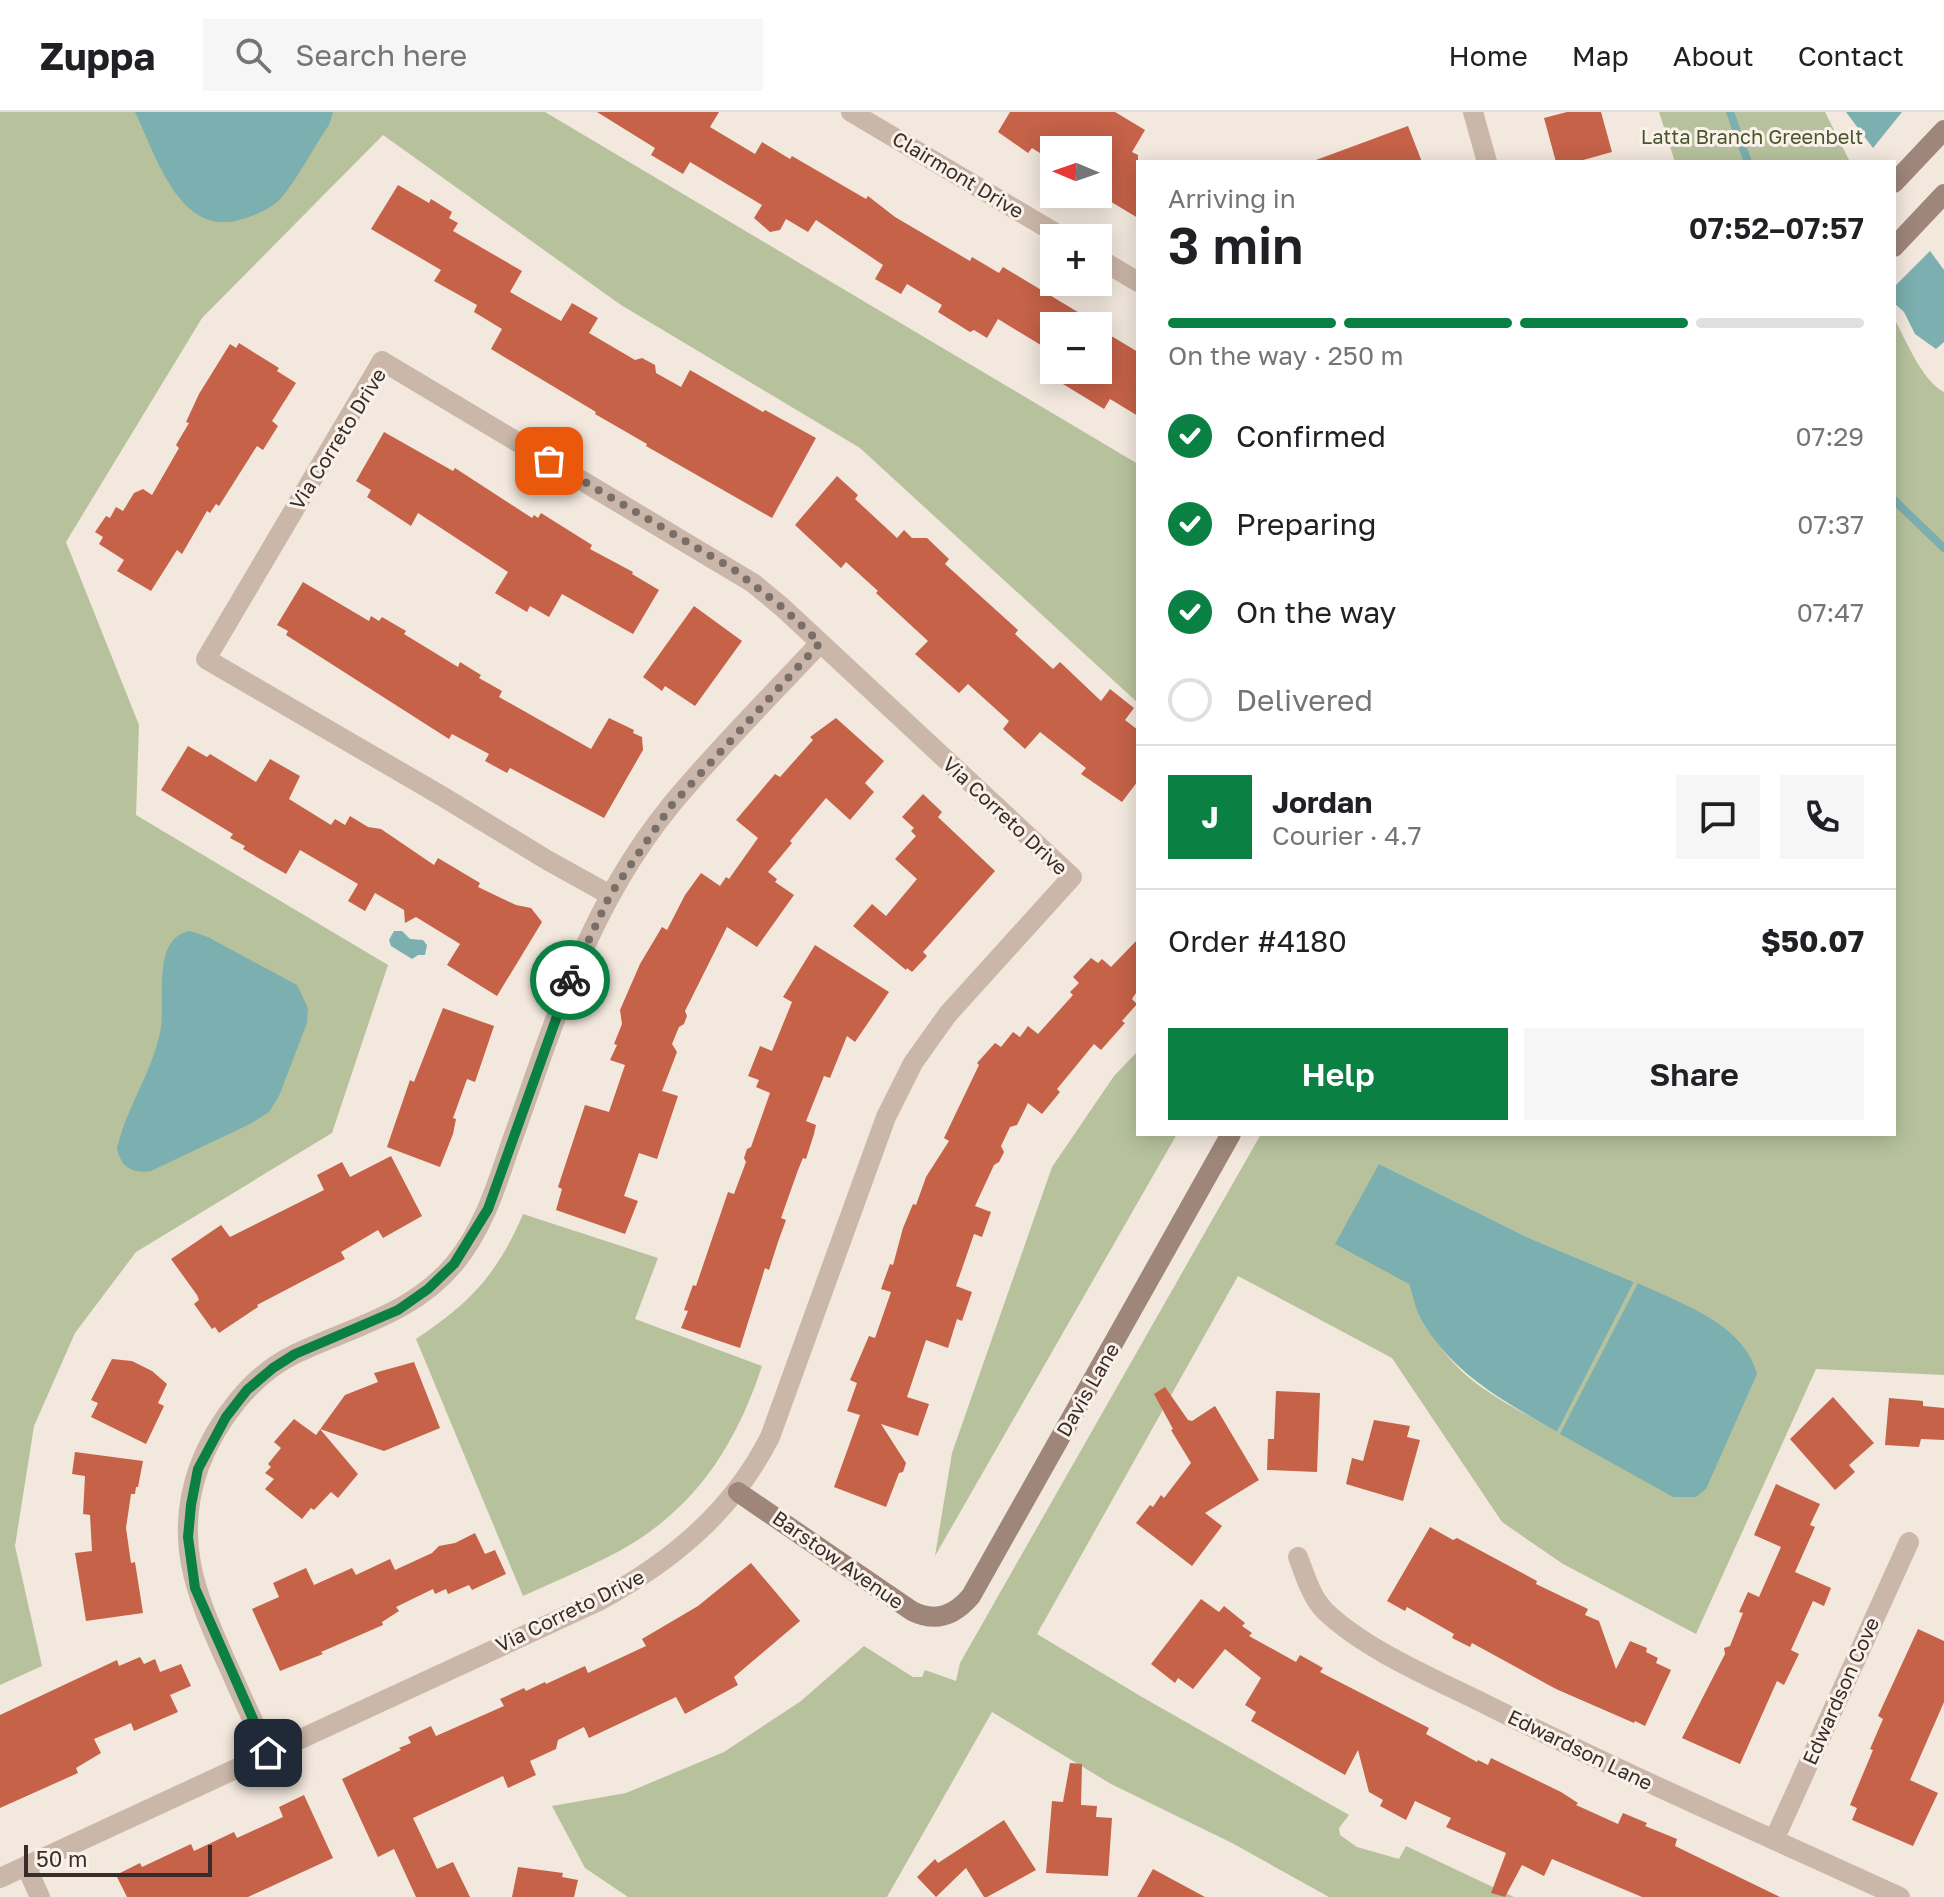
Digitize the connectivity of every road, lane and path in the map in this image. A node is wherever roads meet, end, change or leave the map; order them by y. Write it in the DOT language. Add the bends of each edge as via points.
graph roads {
  1 [pos="851,112"];
  2 [pos="1473,112"];
  3 [pos="1944,130"];
  4 [pos="1486,160"];
  5 [pos="1896,181"];
  6 [pos="1944,194"];
  7 [pos="1040,224"];
  8 [pos="1896,245"];
  9 [pos="1112,266"];
  10 [pos="1136,281"];
  11 [pos="820,643"];
  12 [pos="610,895"];
  13 [pos="1227,1143"];
  14 [pos="738,1492"];
  15 [pos="1909,1542"];
  16 [pos="1298,1557"];
  17 [pos="942,1617"];
  18 [pos="268,1753"];
  19 [pos="1774,1840"];
  20 [pos="26,1866"];
  21 [pos="0,1878"];
  22 [pos="40,1897"];
  23 [pos="1900,1897"];
  1 -- 7 [label="street, Clairmont Drive"];
  2 -- 4 [label="street"];
  3 -- 5 [label="street"];
  6 -- 8 [label="street"];
  9 -- 10 [label="street"];
  11 -- 12 [label="street" via="671,806"];
  11 -- 12 [label="street, Via Correto Drive" via="733,569 382,361 206,659"];
  11 -- 14 [label="street, Via Correto Drive" via="1072,877 948,1014 913,1063 886,1117 781,1411"];
  12 -- 18 [label="street" via="564,996 488,1209 464,1251 441,1279 409,1304 273,1368 226,1417 198,1469 188,1537 195,1588"];
  13 -- 17 [label="street, Davis Lane" via="971,1596 959,1610"];
  14 -- 17 [label="street, Barstow Avenue" via="912,1611"];
  14 -- 18 [label="street, Via Correto Drive" via="680,1549 639,1580"];
  15 -- 19 [label="street, Edwardson Cove"];
  16 -- 19 [label="street, Edwardson Lane" via="1322,1608 1352,1633 1605,1764"];
  18 -- 20 [label="street, Via Correto Drive"];
  19 -- 23 [label="street, Edwardson Lane"];
  20 -- 21 [label="street, Via Correto Drive"];
  20 -- 22 [label="street"];
}
